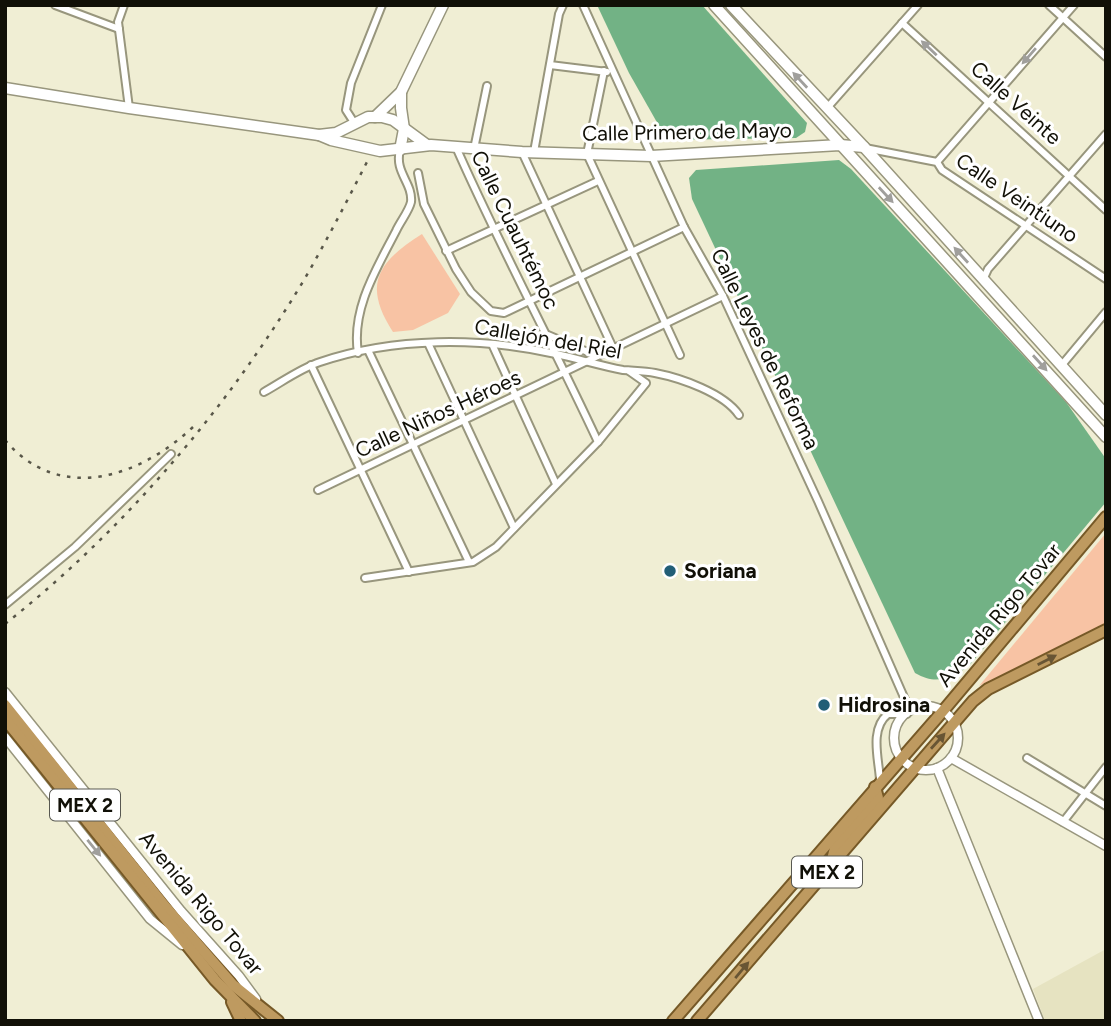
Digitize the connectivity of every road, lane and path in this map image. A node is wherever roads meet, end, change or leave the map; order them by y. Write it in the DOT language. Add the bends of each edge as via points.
graph roads {
  1 [pos="55,5"];
  2 [pos="124,5"];
  3 [pos="383,5"];
  4 [pos="443,5"];
  5 [pos="563,5"];
  6 [pos="583,5"];
  7 [pos="714,5"];
  8 [pos="731,5"];
  9 [pos="918,5"];
  10 [pos="1049,5"];
  11 [pos="1074,5"];
  12 [pos="723,15"];
  13 [pos="1063,18"];
  14 [pos="902,23"];
  15 [pos="119,29"];
  16 [pos="1106,57"];
  17 [pos="550,65"];
  18 [pos="604,71"];
  19 [pos="614,73"];
  20 [pos="487,86"];
  21 [pos="5,88"];
  22 [pos="401,92"];
  23 [pos="988,103"];
  24 [pos="130,108"];
  25 [pos="827,108"];
  26 [pos="374,117"];
  27 [pos="355,124"];
  28 [pos="824,128"];
  29 [pos="404,129"];
  30 [pos="1106,134"];
  31 [pos="319,135"];
  32 [pos="427,145"];
  33 [pos="840,145"];
  34 [pos="360,146"];
  35 [pos="456,147"];
  36 [pos="819,147"];
  37 [pos="863,147"];
  38 [pos="474,149"];
  39 [pos="400,150"];
  40 [pos="522,152"];
  41 [pos="534,152"];
  42 [pos="587,155"];
  43 [pos="651,156"];
  44 [pos="937,162"];
  45 [pos="418,173"];
  46 [pos="1070,175"];
  47 [pos="598,181"];
  48 [pos="411,201"];
  49 [pos="424,204"];
  50 [pos="546,204"];
  51 [pos="1106,210"];
  52 [pos="1026,225"];
  53 [pos="684,227"];
  54 [pos="492,229"];
  55 [pos="449,249"];
  56 [pos="632,252"];
  57 [pos="581,276"];
  58 [pos="1106,279"];
  59 [pos="983,280"];
  60 [pos="723,296"];
  61 [pos="528,301"];
  62 [pos="1106,312"];
  63 [pos="665,323"];
  64 [pos="548,335"];
  65 [pos="428,343"];
  66 [pos="492,344"];
  67 [pos="613,348"];
  68 [pos="368,350"];
  69 [pos="358,353"];
  70 [pos="556,354"];
  71 [pos="597,355"];
  72 [pos="680,355"];
  73 [pos="585,362"];
  74 [pos="311,365"];
  75 [pos="1061,366"];
  76 [pos="628,370"];
  77 [pos="566,373"];
  78 [pos="264,392"];
  79 [pos="516,396"];
  80 [pos="739,415"];
  81 [pos="1106,415"];
  82 [pos="464,421"];
  83 [pos="1106,437"];
  84 [pos="598,442"];
  85 [pos="413,446"];
  86 [pos="172,454"];
  87 [pos="360,471"];
  88 [pos="556,484"];
  89 [pos="318,490"];
  90 [pos="1106,517"];
  91 [pos="514,528"];
  92 [pos="469,562"];
  93 [pos="409,572"];
  94 [pos="365,578"];
  95 [pos="5,606"];
  96 [pos="1106,630"];
  97 [pos="6,696"];
  98 [pos="943,711"];
  99 [pos="908,712"];
  100 [pos="5,719"];
  101 [pos="954,722"];
  102 [pos="5,737"];
  103 [pos="901,757"];
  104 [pos="951,758"];
  105 [pos="1027,758"];
  106 [pos="1106,767"];
  107 [pos="914,768"];
  108 [pos="937,768"];
  109 [pos="878,783"];
  110 [pos="1083,794"];
  111 [pos="1106,806"];
  112 [pos="1063,822"];
  113 [pos="1106,846"];
  114 [pos="829,869"];
  115 [pos="768,912"];
  116 [pos="781,924"];
  117 [pos="195,955"];
  118 [pos="227,993"];
  119 [pos="262,1007"];
  120 [pos="241,1021"];
  121 [pos="255,1021"];
  122 [pos="278,1021"];
  123 [pos="673,1021"];
  124 [pos="697,1021"];
  125 [pos="1039,1021"];
  1 -- 15 [label="street"];
  2 -- 15 [label="street"];
  3 -- 27 [label="street" via="351,83 346,110"];
  4 -- 22 [label="main road"];
  5 -- 17 [label="street"];
  6 -- 19 [label="street, Calle Leyes de Reforma"];
  7 -- 12 [label="main road"];
  8 -- 12 [label="street"];
  25 -- 8 [label="main road, one-way"];
  9 -- 14 [label="street"];
  10 -- 13 [label="street"];
  11 -- 13 [label="street"];
  12 -- 28 [label="main road"];
  13 -- 16 [label="street"];
  13 -- 23 [label="street, one-way"];
  23 -- 14 [label="street, Calle Veinte, one-way"];
  14 -- 25 [label="street"];
  15 -- 24 [label="street"];
  17 -- 18 [label="street"];
  17 -- 41 [label="street"];
  18 -- 19 [label="street"];
  18 -- 42 [label="street"];
  19 -- 43 [label="street, Calle Leyes de Reforma"];
  20 -- 38 [label="street"];
  21 -- 24 [label="main road, Calle Primero de Mayo"];
  22 -- 26 [label="main road"];
  22 -- 29 [label="main road"];
  23 -- 44 [label="street"];
  23 -- 46 [label="street, Calle Veinte"];
  24 -- 31 [label="main road, Calle Primero de Mayo"];
  25 -- 37 [label="main road"];
  26 -- 27 [label="main road, Calle Primero de Mayo"];
  26 -- 29 [label="main road" via="393,120"];
  27 -- 31 [label="main road, Calle Primero de Mayo"];
  27 -- 34 [label="main road"];
  28 -- 33 [label="main road"];
  28 -- 36 [label="main road"];
  29 -- 32 [label="main road"];
  29 -- 39 [label="main road"];
  30 -- 46 [label="street"];
  31 -- 34 [label="main road, Calle Primero de Mayo"];
  32 -- 35 [label="main road, Calle Primero de Mayo"];
  32 -- 39 [label="main road, Calle Primero de Mayo"];
  33 -- 36 [label="main road, Calle Primero de Mayo"];
  33 -- 37 [label="main road, Calle Primero de Mayo"];
  33 -- 83 [label="main road, one-way"];
  34 -- 39 [label="main road, Calle Primero de Mayo"];
  35 -- 38 [label="main road, Calle Primero de Mayo"];
  35 -- 54 [label="street, Calle Cuauhtémoc"];
  36 -- 43 [label="main road, Calle Primero de Mayo"];
  37 -- 44 [label="street, Calle Veintiuno"];
  59 -- 37 [label="main road, one-way"];
  38 -- 40 [label="main road, Calle Primero de Mayo"];
  39 -- 48 [label="street" via="398,164"];
  40 -- 41 [label="main road, Calle Primero de Mayo"];
  40 -- 50 [label="street"];
  41 -- 42 [label="main road, Calle Primero de Mayo"];
  42 -- 43 [label="main road, Calle Primero de Mayo"];
  42 -- 47 [label="street"];
  43 -- 53 [label="street, Calle Leyes de Reforma"];
  44 -- 52 [label="street, Calle Veintiuno" via="942,170"];
  45 -- 49 [label="street"];
  46 -- 51 [label="street, Calle Veinte"];
  46 -- 52 [label="street"];
  47 -- 50 [label="street"];
  47 -- 56 [label="street"];
  48 -- 49 [label="street"];
  48 -- 69 [label="street" via="368,286 356,333"];
  49 -- 55 [label="street"];
  50 -- 54 [label="street"];
  50 -- 57 [label="street"];
  52 -- 58 [label="street, Calle Veintiuno"];
  52 -- 59 [label="street"];
  53 -- 56 [label="street"];
  53 -- 60 [label="street, Calle Leyes de Reforma"];
  54 -- 55 [label="street"];
  54 -- 61 [label="street, Calle Cuauhtémoc"];
  55 -- 61 [label="street" via="471,292 491,311 504,313"];
  56 -- 57 [label="street"];
  56 -- 63 [label="street"];
  57 -- 61 [label="street"];
  57 -- 67 [label="street"];
  59 -- 75 [label="main road"];
  60 -- 63 [label="street, Calle Niños Héroes"];
  60 -- 99 [label="street, Calle Leyes de Reforma" via="818,501"];
  61 -- 64 [label="street, Calle Cuauhtémoc"];
  62 -- 75 [label="street"];
  63 -- 67 [label="street, Calle Niños Héroes"];
  63 -- 72 [label="street"];
  64 -- 70 [label="street, Calle Cuauhtémoc"];
  64 -- 71 [label="street"];
  65 -- 66 [label="street, Callejón del Riel"];
  65 -- 68 [label="street, Callejón del Riel"];
  65 -- 82 [label="street"];
  66 -- 70 [label="street, Callejón del Riel"];
  66 -- 79 [label="street"];
  67 -- 71 [label="street, Calle Niños Héroes"];
  68 -- 69 [label="street, Callejón del Riel"];
  68 -- 85 [label="street"];
  69 -- 74 [label="street, Callejón del Riel"];
  70 -- 73 [label="street, Callejón del Riel"];
  70 -- 77 [label="street, Calle Cuauhtémoc"];
  71 -- 73 [label="street, Calle Niños Héroes"];
  73 -- 76 [label="street, Callejón del Riel"];
  73 -- 77 [label="street, Calle Niños Héroes"];
  74 -- 78 [label="street, Callejón del Riel"];
  74 -- 87 [label="street"];
  75 -- 81 [label="main road"];
  76 -- 80 [label="street, Callejón del Riel" via="696,385 733,406"];
  76 -- 84 [label="street" via="646,383"];
  77 -- 79 [label="street, Calle Niños Héroes"];
  77 -- 84 [label="street, Calle Cuauhtémoc"];
  79 -- 82 [label="street, Calle Niños Héroes"];
  79 -- 88 [label="street"];
  82 -- 85 [label="street, Calle Niños Héroes"];
  82 -- 91 [label="street"];
  84 -- 88 [label="street"];
  85 -- 87 [label="street, Calle Niños Héroes"];
  85 -- 92 [label="street"];
  86 -- 95 [label="street"];
  87 -- 89 [label="street, Calle Niños Héroes"];
  87 -- 93 [label="street"];
  88 -- 91 [label="street"];
  90 -- 98 [label="highway, Avenida Rigo Tovar / MEX 2"];
  91 -- 92 [label="street" via="496,547"];
  92 -- 93 [label="street"];
  93 -- 94 [label="street"];
  101 -- 96 [label="highway, Avenida Rigo Tovar / MEX 2, one-way" via="988,689"];
  97 -- 119 [label="street, Avenida Rigo Tovar"];
  97 -- 119 [label="highway, Avenida Rigo Tovar / MEX 2" via="164,905 233,985"];
  98 -- 99 [label="street" via="930,706"];
  98 -- 101 [label="street"];
  98 -- 103 [label="highway, Avenida Rigo Tovar / MEX 2"];
  99 -- 103 [label="street" via="895,732"];
  99 -- 109 [label="street" via="888,714 880,722"];
  100 -- 117 [label="highway, Avenida Rigo Tovar / MEX 2"];
  101 -- 104 [label="street" via="958,741"];
  107 -- 101 [label="highway, Avenida Rigo Tovar / MEX 2, one-way"];
  102 -- 117 [label="street, Avenida Rigo Tovar, one-way" via="150,919"];
  103 -- 107 [label="street"];
  103 -- 109 [label="highway, Avenida Rigo Tovar / MEX 2"];
  104 -- 108 [label="street"];
  104 -- 112 [label="street"];
  105 -- 110 [label="street"];
  106 -- 110 [label="street"];
  107 -- 108 [label="street"];
  107 -- 114 [label="highway, Avenida Rigo Tovar / MEX 2"];
  108 -- 125 [label="street"];
  109 -- 114 [label="highway" via="878,798 835,848"];
  109 -- 115 [label="highway, Avenida Rigo Tovar / MEX 2"];
  110 -- 111 [label="street"];
  110 -- 112 [label="street"];
  112 -- 113 [label="street"];
  114 -- 116 [label="highway, Avenida Rigo Tovar / MEX 2"];
  115 -- 116 [label="highway"];
  115 -- 123 [label="highway, Avenida Rigo Tovar / MEX 2"];
  124 -- 116 [label="highway, Avenida Rigo Tovar / MEX 2, one-way"];
  117 -- 118 [label="highway, Avenida Rigo Tovar / MEX 2"];
  118 -- 120 [label="highway"];
  118 -- 121 [label="highway, Avenida Rigo Tovar / MEX 2"];
  119 -- 122 [label="highway, Avenida Rigo Tovar / MEX 2"];
}
